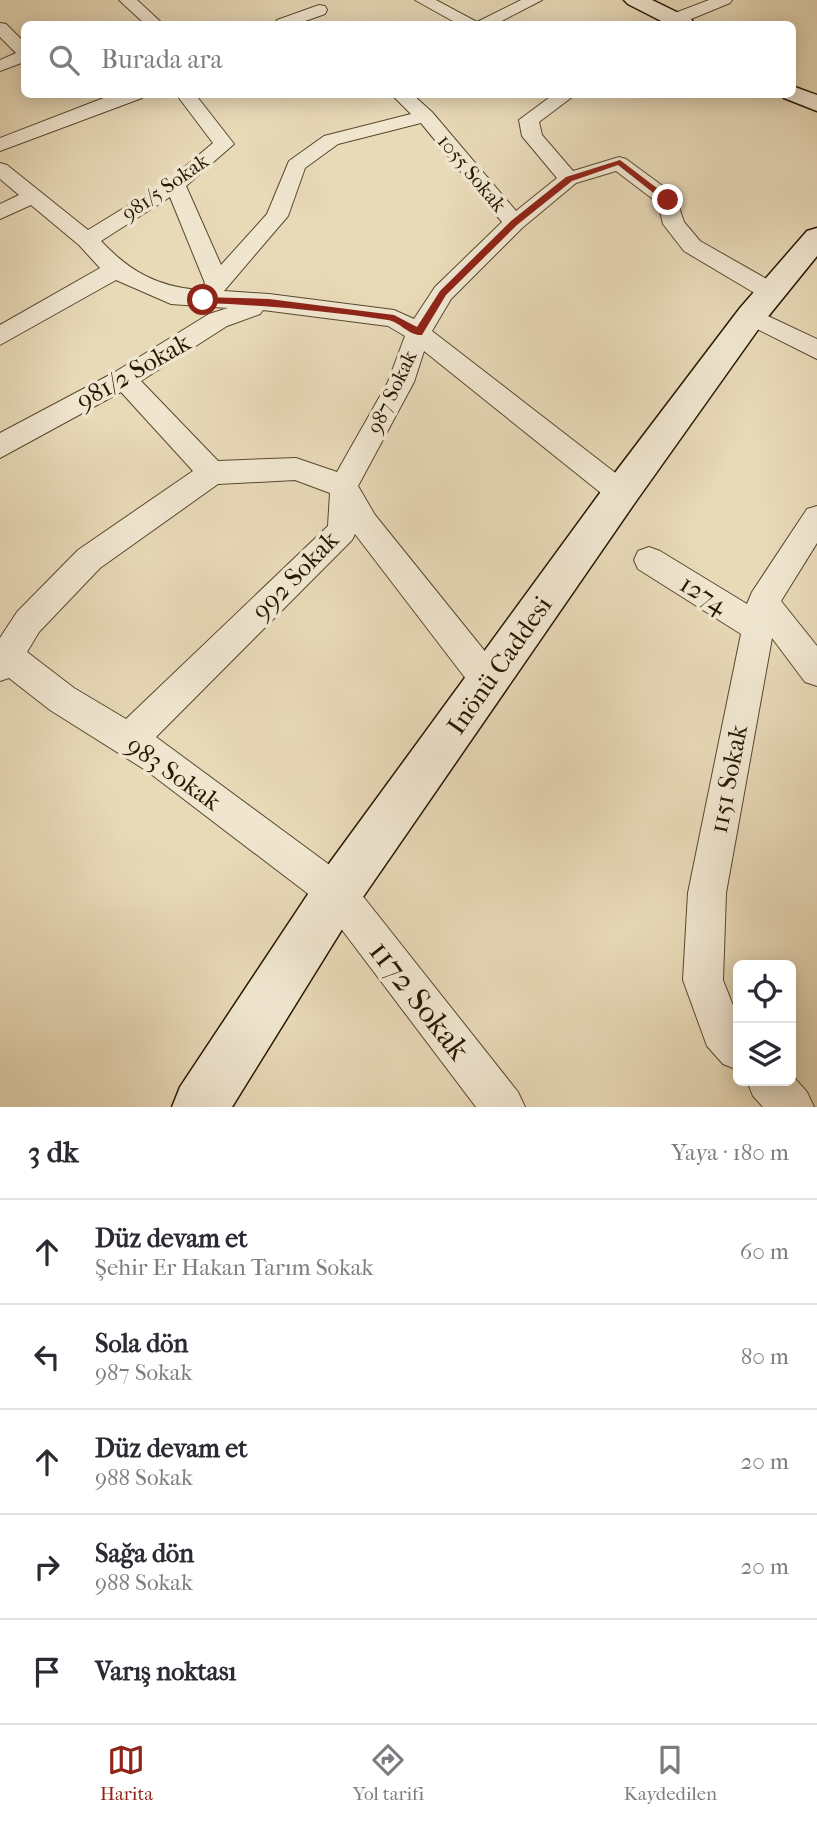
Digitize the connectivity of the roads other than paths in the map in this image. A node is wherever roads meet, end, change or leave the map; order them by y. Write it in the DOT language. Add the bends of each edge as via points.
graph roads {
  1 [pos="127,0"];
  2 [pos="422,0"];
  3 [pos="534,0"];
  4 [pos="724,0"];
  5 [pos="627,3"];
  6 [pos="321,12"];
  7 [pos="143,21"];
  8 [pos="292,21"];
  9 [pos="464,21"];
  10 [pos="490,21"];
  11 [pos="647,21"];
  12 [pos="675,21"];
  13 [pos="680,21"];
  14 [pos="0,28"];
  15 [pos="21,48"];
  16 [pos="21,58"];
  17 [pos="0,66"];
  18 [pos="796,79"];
  19 [pos="817,89"];
  20 [pos="796,94"];
  21 [pos="122,98"];
  22 [pos="188,98"];
  23 [pos="405,98"];
  24 [pos="561,98"];
  25 [pos="817,104"];
  26 [pos="425,116"];
  27 [pos="0,145"];
  28 [pos="0,169"];
  29 [pos="569,179"];
  30 [pos="175,185"];
  31 [pos="33,196"];
  32 [pos="0,212"];
  33 [pos="514,223"];
  34 [pos="817,237"];
  35 [pos="87,240"];
  36 [pos="116,270"];
  37 [pos="210,292"];
  38 [pos="269,302"];
  39 [pos="761,304"];
  40 [pos="418,332"];
  41 [pos="0,336"];
  42 [pos="817,350"];
  43 [pos="124,379"];
  44 [pos="0,447"];
  45 [pos="212,474"];
  46 [pos="344,486"];
  47 [pos="621,493"];
  48 [pos="817,518"];
  49 [pos="649,560"];
  50 [pos="761,615"];
  51 [pos="3,659"];
  52 [pos="817,671"];
  53 [pos="488,681"];
  54 [pos="129,740"];
  55 [pos="337,892"];
  56 [pos="733,1043"];
  57 [pos="773,1086"];
  58 [pos="200,1107"];
  59 [pos="503,1107"];
  60 [pos="792,1107"];
  1 -- 7 [label="street"];
  2 -- 9 [label="street"];
  3 -- 10 [label="street"];
  4 -- 13 [label="street"];
  5 -- 11 [label="street"];
  5 -- 12 [label="street"];
  6 -- 8 [label="street"];
  14 -- 15 [label="street"];
  16 -- 17 [label="street"];
  18 -- 19 [label="street"];
  20 -- 25 [label="street"];
  21 -- 27 [label="street"];
  22 -- 30 [label="street, 981/5 Sokak" via="224,144"];
  23 -- 26 [label="street, 1055 Sokak"];
  24 -- 29 [label="street" via="529,120 533,136"];
  26 -- 33 [label="street, 1055 Sokak"];
  26 -- 37 [label="street" via="331,140 296,165 277,216"];
  28 -- 31 [label="street"];
  29 -- 33 [label="street, 987 Sokak"];
  29 -- 39 [label="street" via="620,163 668,200 674,224 692,246"];
  30 -- 35 [label="street, 981/5 Sokak"];
  30 -- 37 [label="street"];
  31 -- 32 [label="street"];
  31 -- 35 [label="street"];
  33 -- 40 [label="street, 987 Sokak" via="443,293"];
  34 -- 39 [label="street, Inönü Caddesi"];
  35 -- 36 [label="street"];
  36 -- 37 [label="street" via="171,296"];
  36 -- 41 [label="street"];
  37 -- 38 [label="street"];
  38 -- 40 [label="street" via="394,318"];
  38 -- 43 [label="street, 981/2 Sokak" via="218,320"];
  39 -- 42 [label="street"];
  39 -- 47 [label="street, Inönü Caddesi"];
  40 -- 46 [label="street, 987 Sokak" via="401,382"];
  40 -- 47 [label="street"];
  43 -- 44 [label="street, 981/2 Sokak"];
  43 -- 45 [label="street"];
  45 -- 46 [label="street" via="296,469"];
  45 -- 51 [label="street" via="89,559 28,622"];
  46 -- 53 [label="street" via="365,524"];
  46 -- 54 [label="street, 992 Sokak" via="342,531"];
  47 -- 53 [label="street, Inönü Caddesi"];
  48 -- 50 [label="street, 1151 Sokak"];
  49 -- 50 [label="street, 1274"];
  50 -- 52 [label="street"];
  50 -- 56 [label="street, 1151 Sokak" via="707,893 703,980 722,1031"];
  51 -- 54 [label="street, 983 Sokak"];
  53 -- 55 [label="street, Inönü Caddesi"];
  54 -- 55 [label="street, 983 Sokak"];
  55 -- 58 [label="street, Inönü Caddesi"];
  55 -- 59 [label="street, 1172 Sokak"];
  57 -- 60 [label="street"];
}
